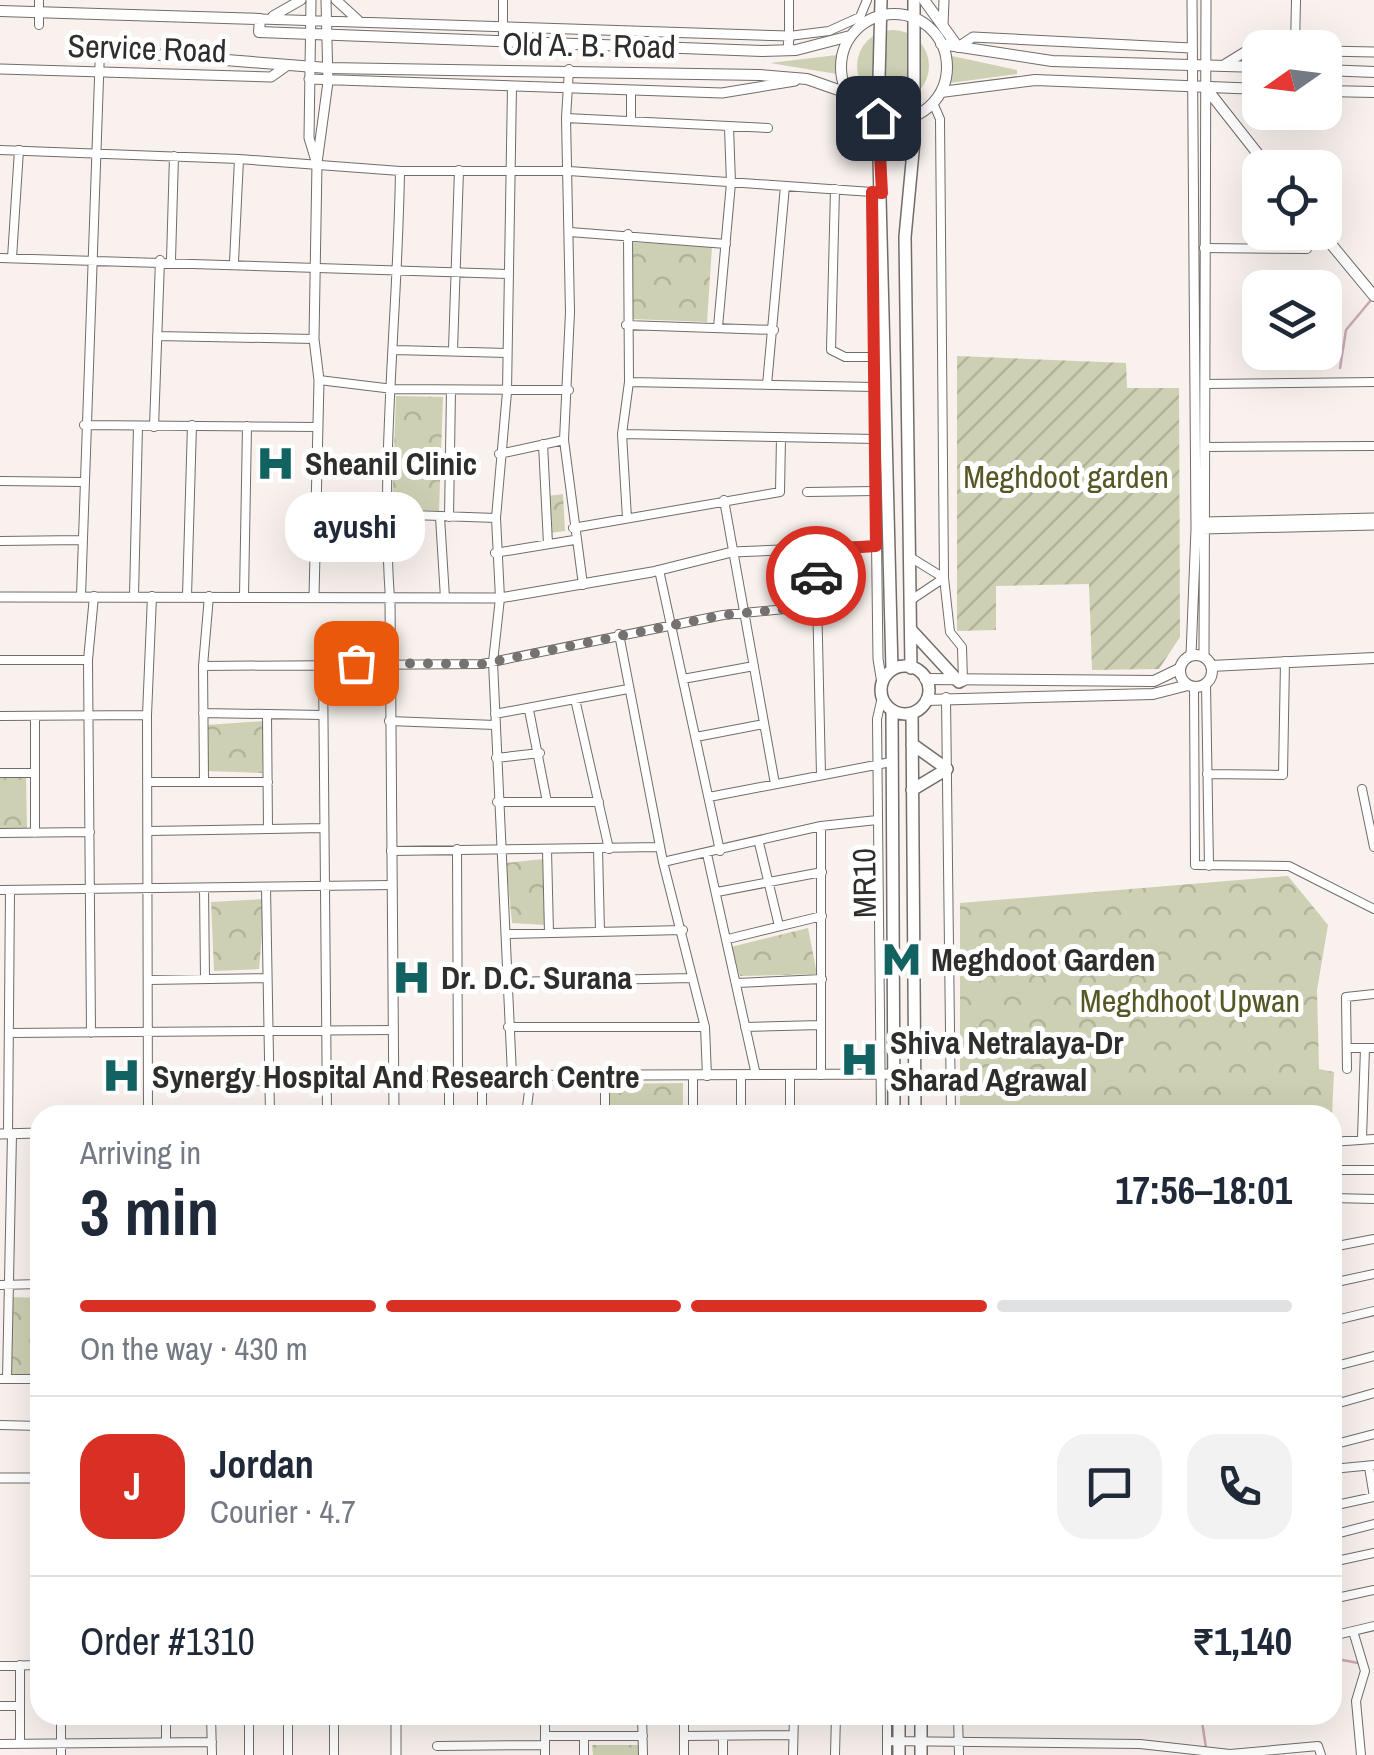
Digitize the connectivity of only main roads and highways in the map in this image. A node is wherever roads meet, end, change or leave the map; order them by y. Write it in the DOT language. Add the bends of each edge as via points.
graph roads {
  1 [pos="881,0"];
  2 [pos="914,0"];
  3 [pos="924,0"];
  4 [pos="38,6"];
  5 [pos="0,10"];
  6 [pos="881,16"];
  7 [pos="916,19"];
  8 [pos="312,28"];
  9 [pos="850,36"];
  10 [pos="941,44"];
  11 [pos="958,47"];
  12 [pos="100,50"];
  13 [pos="1242,67"];
  14 [pos="1342,71"];
  15 [pos="1374,72"];
  16 [pos="1206,88"];
  17 [pos="1242,89"];
  18 [pos="1342,91"];
  19 [pos="940,92"];
  20 [pos="1374,92"];
  21 [pos="847,93"];
  22 [pos="914,117"];
  23 [pos="878,118"];
  24 [pos="1255,150"];
  25 [pos="1337,250"];
  26 [pos="1374,296"];
  27 [pos="910,628"];
  28 [pos="1374,658"];
  29 [pos="1212,666"];
  30 [pos="911,668"];
  31 [pos="1179,669"];
  32 [pos="892,670"];
  33 [pos="926,679"];
  34 [pos="960,682"];
  35 [pos="1196,685"];
  36 [pos="926,700"];
  37 [pos="892,710"];
  38 [pos="912,713"];
  39 [pos="912,744"];
  40 [pos="912,790"];
  41 [pos="892,1105"];
  42 [pos="916,1105"];
  43 [pos="897,1725"];
  44 [pos="920,1725"];
  45 [pos="900,1755"];
  46 [pos="921,1755"];
  1 -- 6 [label="main road"];
  2 -- 7 [label="main road"];
  3 -- 11 [label="main road"];
  4 -- 5 [label="main road, Service Road"];
  4 -- 8 [label="main road, Service Road"];
  6 -- 7 [label="main road"];
  6 -- 9 [label="main road"];
  6 -- 23 [label="main road"];
  7 -- 10 [label="main road"];
  7 -- 22 [label="main road"];
  8 -- 9 [label="main road, Old A. B. Road" via="788,50"];
  9 -- 21 [label="main road" via="841,58"];
  10 -- 11 [label="main road"];
  10 -- 19 [label="main road" via="946,68"];
  11 -- 13 [label="main road" via="1052,61"];
  12 -- 21 [label="main road, Old A. B. Road" via="328,68 807,79"];
  14 -- 15 [label="main road"];
  16 -- 17 [label="main road"];
  16 -- 19 [label="main road" via="1035,80"];
  16 -- 24 [label="main road"];
  18 -- 20 [label="main road"];
  19 -- 22 [label="main road"];
  21 -- 23 [label="main road, Old A. B. Road"];
  22 -- 23 [label="main road"];
  22 -- 27 [label="main road" via="905,237"];
  23 -- 32 [label="main road"];
  25 -- 26 [label="main road"];
  27 -- 30 [label="main road"];
  27 -- 34 [label="main road"];
  28 -- 29 [label="main road"];
  29 -- 31 [label="main road" via="1197,656"];
  29 -- 35 [label="main road"];
  30 -- 32 [label="main road"];
  30 -- 33 [label="main road"];
  31 -- 34 [label="main road" via="1154,681"];
  31 -- 35 [label="main road"];
  32 -- 37 [label="main road" via="882,682 882,698"];
  33 -- 34 [label="main road"];
  33 -- 36 [label="main road"];
  35 -- 36 [label="main road" via="1153,694"];
  36 -- 38 [label="main road"];
  37 -- 38 [label="main road"];
  37 -- 41 [label="main road, MR10" via="884,762"];
  38 -- 39 [label="main road, MR10"];
  39 -- 40 [label="main road, MR10"];
  39 -- 40 [label="main road" via="946,769"];
  40 -- 42 [label="main road, MR10"];
  43 -- 45 [label="main road" via="893,1741"];
  44 -- 46 [label="main road"];
}
